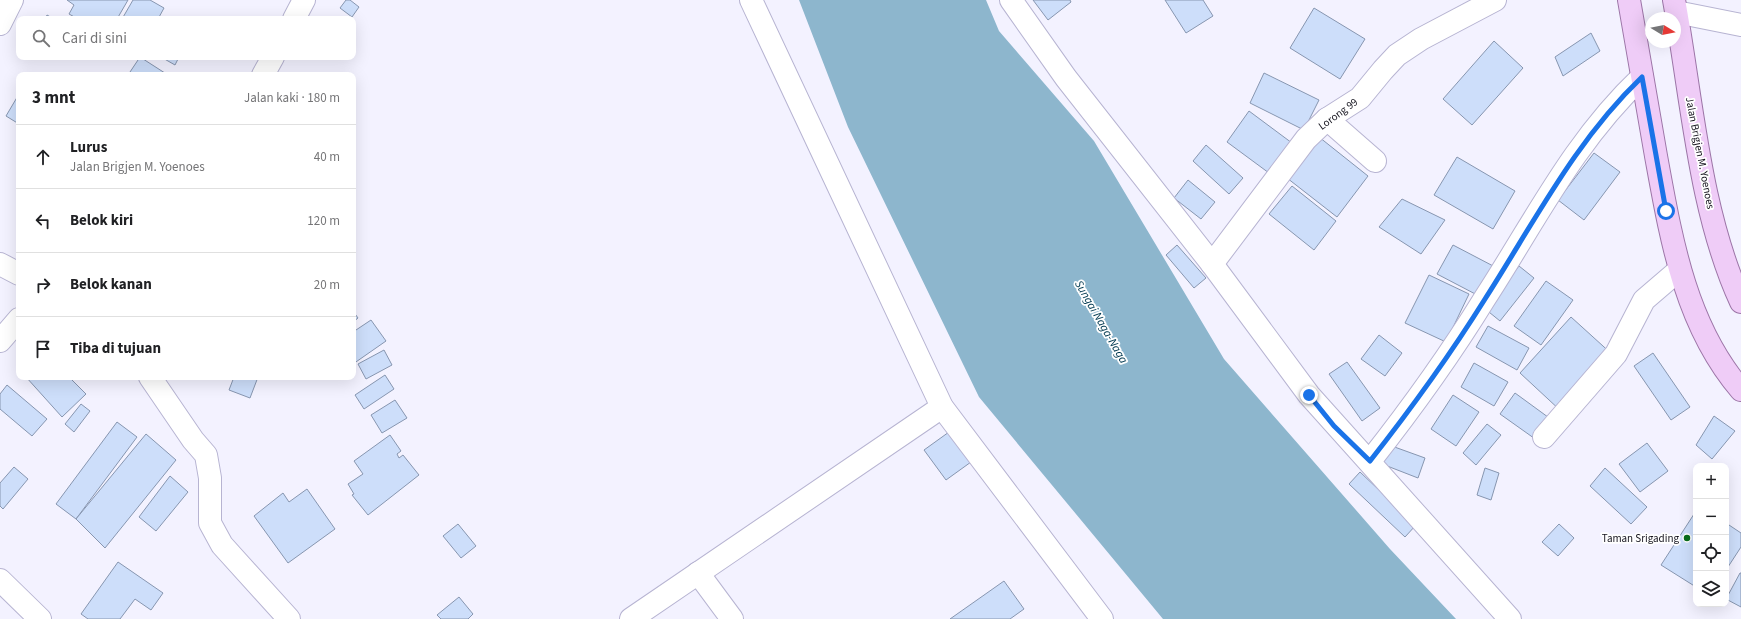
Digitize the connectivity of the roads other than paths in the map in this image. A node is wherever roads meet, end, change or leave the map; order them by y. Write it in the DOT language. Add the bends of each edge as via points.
graph roads {
  1 [pos="12,0"];
  2 [pos="304,0"];
  3 [pos="751,0"];
  4 [pos="1011,0"];
  5 [pos="1495,0"];
  6 [pos="1629,0"];
  7 [pos="1675,6"];
  8 [pos="296,16"];
  9 [pos="0,24"];
  10 [pos="1741,25"];
  11 [pos="271,60"];
  12 [pos="265,72"];
  13 [pos="1642,77"];
  14 [pos="1326,119"];
  15 [pos="1375,161"];
  16 [pos="0,264"];
  17 [pos="1212,264"];
  18 [pos="1679,270"];
  19 [pos="16,272"];
  20 [pos="1741,302"];
  21 [pos="16,322"];
  22 [pos="0,341"];
  23 [pos="152,380"];
  24 [pos="1741,390"];
  25 [pos="942,407"];
  26 [pos="1544,437"];
  27 [pos="1370,461"];
  28 [pos="698,573"];
  29 [pos="0,580"];
  30 [pos="40,619"];
  31 [pos="289,619"];
  32 [pos="631,619"];
  33 [pos="732,619"];
  34 [pos="1102,619"];
  35 [pos="1510,619"];
  1 -- 9 [label="street"];
  2 -- 8 [label="street"];
  3 -- 25 [label="street"];
  4 -- 17 [label="street" via="1066,78"];
  5 -- 14 [label="street, Lorong 99" via="1397,55 1360,98"];
  6 -- 13 [label="main road"];
  7 -- 10 [label="street"];
  7 -- 20 [label="main road, Jalan Brigjen M. Yoenoes" via="1695,135 1712,215 1729,276"];
  11 -- 12 [label="street"];
  13 -- 18 [label="main road"];
  13 -- 27 [label="street" via="1591,132 1428,385"];
  14 -- 15 [label="street"];
  14 -- 17 [label="street, Lorong 99" via="1306,139"];
  16 -- 19 [label="street"];
  17 -- 27 [label="street" via="1309,395 1334,426"];
  18 -- 24 [label="main road" via="1697,320 1730,377"];
  18 -- 26 [label="street" via="1644,300 1616,354"];
  21 -- 22 [label="street"];
  23 -- 31 [label="street" via="206,455 210,478 210,523 215,534"];
  25 -- 28 [label="street"];
  25 -- 34 [label="street"];
  27 -- 35 [label="street"];
  28 -- 32 [label="street"];
  28 -- 33 [label="street"];
  29 -- 30 [label="street"];
}
